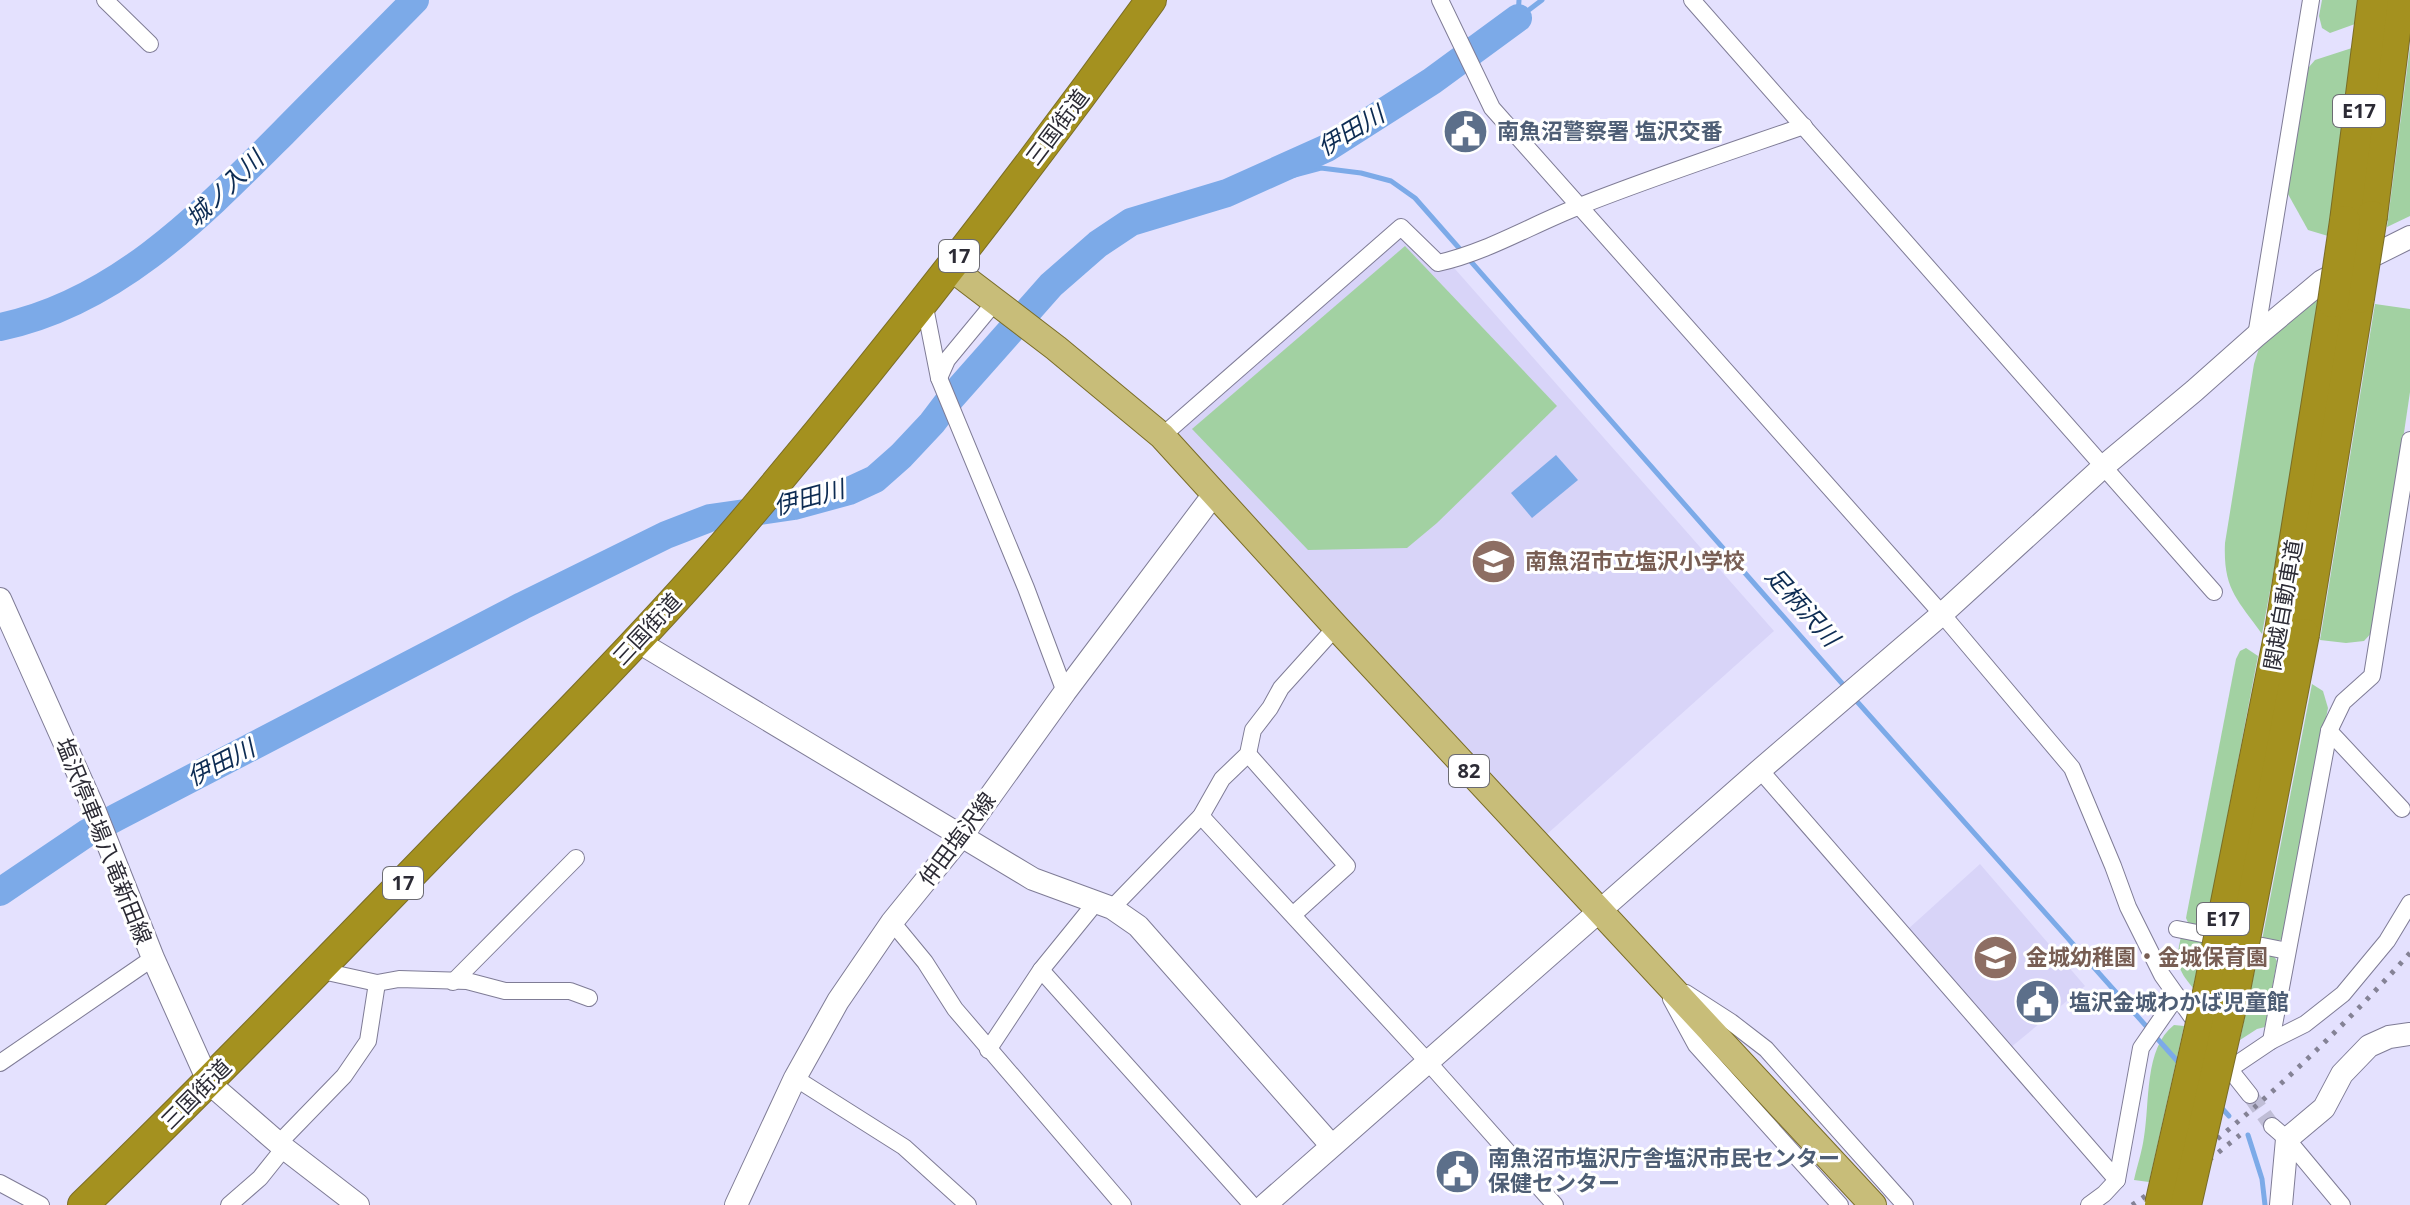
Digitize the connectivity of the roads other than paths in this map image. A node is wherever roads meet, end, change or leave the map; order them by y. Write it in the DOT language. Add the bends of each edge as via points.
graph roads {
  1 [pos="105,0"];
  2 [pos="1440,0"];
  3 [pos="1692,0"];
  4 [pos="2311,0"];
  5 [pos="2373,0"];
  6 [pos="2399,0"];
  7 [pos="1141,8"];
  8 [pos="150,44"];
  9 [pos="1804,126"];
  10 [pos="1580,206"];
  11 [pos="2358,218"];
  12 [pos="2410,237"];
  13 [pos="950,267"];
  14 [pos="924,302"];
  15 [pos="995,302"];
  16 [pos="2256,336"];
  17 [pos="939,378"];
  18 [pos="1162,436"];
  19 [pos="2410,440"];
  20 [pos="2104,466"];
  21 [pos="1214,494"];
  22 [pos="2214,592"];
  23 [pos="0,599"];
  24 [pos="1942,614"];
  25 [pos="1336,627"];
  26 [pos="2292,633"];
  27 [pos="637,641"];
  28 [pos="1065,692"];
  29 [pos="2329,731"];
  30 [pos="1248,754"];
  31 [pos="1760,770"];
  32 [pos="2402,809"];
  33 [pos="1201,816"];
  34 [pos="961,837"];
  35 [pos="576,858"];
  36 [pos="2410,903"];
  37 [pos="1104,904"];
  38 [pos="1599,912"];
  39 [pos="1294,914"];
  40 [pos="892,922"];
  41 [pos="2177,929"];
  42 [pos="2287,951"];
  43 [pos="153,958"];
  44 [pos="318,970"];
  45 [pos="1041,970"];
  46 [pos="1656,974"];
  47 [pos="453,982"];
  48 [pos="377,983"];
  49 [pos="2177,996"];
  50 [pos="589,998"];
  51 [pos="2410,1034"];
  52 [pos="2271,1041"];
  53 [pos="988,1050"];
  54 [pos="1428,1062"];
  55 [pos="0,1063"];
  56 [pos="2228,1070"];
  57 [pos="795,1078"];
  58 [pos="209,1083"];
  59 [pos="2250,1095"];
  60 [pos="2279,1132"];
  61 [pos="1331,1145"];
  62 [pos="282,1146"];
  63 [pos="2117,1180"];
  64 [pos="0,1183"];
  65 [pos="959,1202"];
  66 [pos="41,1205"];
  67 [pos="83,1205"];
  68 [pos="229,1205"];
  69 [pos="358,1205"];
  70 [pos="736,1205"];
  71 [pos="1123,1205"];
  72 [pos="1252,1205"];
  73 [pos="1265,1205"];
  74 [pos="1555,1205"];
  75 [pos="1840,1205"];
  76 [pos="1873,1205"];
  77 [pos="1905,1205"];
  78 [pos="2089,1205"];
  79 [pos="2160,1205"];
  80 [pos="2186,1205"];
  81 [pos="2281,1205"];
  82 [pos="2342,1205"];
  1 -- 8 [label="street"];
  2 -- 10 [label="street" via="1492,108"];
  3 -- 9 [label="street"];
  4 -- 16 [label="street"];
  5 -- 11 [label="highway, 関越自動車道 / E17"];
  6 -- 11 [label="highway, 関越自動車道 / E17"];
  7 -- 13 [label="highway, 三国街道 / 17"];
  9 -- 10 [label="street"];
  9 -- 20 [label="street"];
  10 -- 18 [label="street" via="1438,263 1401,227"];
  10 -- 24 [label="street"];
  11 -- 26 [label="highway, 関越自動車道 / E17, bridge"];
  12 -- 16 [label="street" via="2322,281"];
  13 -- 14 [label="highway, 三国街道 / 17"];
  13 -- 15 [label="main road, 82"];
  14 -- 17 [label="street"];
  14 -- 27 [label="highway, 三国街道 / 17" via="758,506"];
  15 -- 17 [label="street" via="947,360"];
  15 -- 18 [label="main road, 82"];
  16 -- 20 [label="street"];
  17 -- 28 [label="street"];
  18 -- 21 [label="main road, 82"];
  19 -- 29 [label="street" via="2372,676 2343,702"];
  20 -- 22 [label="street"];
  20 -- 24 [label="street"];
  21 -- 25 [label="main road, 82"];
  21 -- 28 [label="street, 仲田塩沢線"];
  23 -- 43 [label="street, 塩沢停車場八竜新田線" via="112,851"];
  24 -- 31 [label="street"];
  24 -- 49 [label="street" via="2072,768 2128,907"];
  25 -- 30 [label="street" via="1281,688 1253,730"];
  25 -- 38 [label="main road, 82"];
  26 -- 79 [label="highway, 関越自動車道 / E17, bridge"];
  26 -- 80 [label="highway, 関越自動車道 / E17, bridge" via="2244,944"];
  27 -- 34 [label="street"];
  27 -- 44 [label="highway, 三国街道 / 17"];
  28 -- 34 [label="street, 仲田塩沢線"];
  29 -- 32 [label="street"];
  29 -- 42 [label="street"];
  30 -- 33 [label="street" via="1222,779"];
  30 -- 39 [label="street" via="1347,866"];
  31 -- 38 [label="street"];
  31 -- 63 [label="street"];
  33 -- 37 [label="street"];
  33 -- 39 [label="street"];
  34 -- 37 [label="street" via="1033,879"];
  34 -- 40 [label="street, 仲田塩沢線"];
  35 -- 47 [label="street"];
  36 -- 52 [label="street" via="2387,941 2343,994 2305,1024"];
  37 -- 45 [label="street"];
  37 -- 61 [label="street" via="1138,926"];
  38 -- 46 [label="main road, 82"];
  38 -- 54 [label="street"];
  39 -- 54 [label="street"];
  40 -- 53 [label="street"];
  40 -- 57 [label="street, 仲田塩沢線" via="838,1001"];
  41 -- 42 [label="street"];
  42 -- 52 [label="street"];
  43 -- 55 [label="street"];
  43 -- 58 [label="street, 塩沢停車場八竜新田線"];
  44 -- 48 [label="street"];
  44 -- 58 [label="highway, 三国街道 / 17"];
  45 -- 53 [label="street"];
  45 -- 72 [label="street"];
  46 -- 75 [label="street" via="1696,1045"];
  46 -- 76 [label="main road, 82"];
  46 -- 77 [label="street" via="1766,1049"];
  47 -- 48 [label="street"];
  47 -- 50 [label="street" via="505,991 570,991"];
  48 -- 62 [label="street" via="368,1041"];
  49 -- 56 [label="street"];
  49 -- 63 [label="street" via="2141,1048"];
  51 -- 60 [label="street" via="2369,1046 2342,1074 2324,1108"];
  52 -- 56 [label="street"];
  53 -- 71 [label="street"];
  54 -- 61 [label="street"];
  54 -- 74 [label="street"];
  56 -- 59 [label="street"];
  57 -- 65 [label="street" via="904,1147"];
  57 -- 70 [label="street, 仲田塩沢線"];
  58 -- 62 [label="street"];
  58 -- 67 [label="highway, 三国街道 / 17"];
  60 -- 81 [label="street"];
  60 -- 82 [label="street"];
  61 -- 73 [label="street"];
  62 -- 68 [label="street" via="260,1178"];
  62 -- 69 [label="street"];
  63 -- 78 [label="street"];
  64 -- 66 [label="street"];
}
